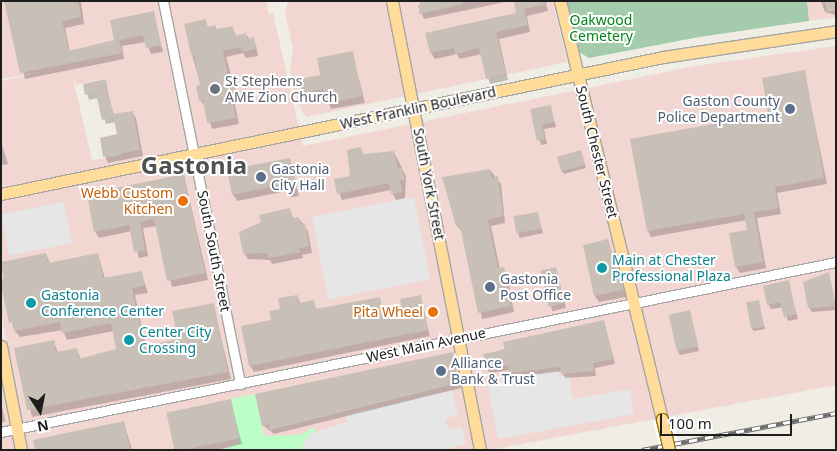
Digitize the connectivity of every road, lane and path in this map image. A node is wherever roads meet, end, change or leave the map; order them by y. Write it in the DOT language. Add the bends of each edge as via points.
graph roads {
  1 [pos="163,1"];
  2 [pos="392,1"];
  3 [pos="560,1"];
  4 [pos="836,31"];
  5 [pos="577,75"];
  6 [pos="414,109"];
  7 [pos="195,154"];
  8 [pos="1,194"];
  9 [pos="836,262"];
  10 [pos="635,302"];
  11 [pos="459,338"];
  12 [pos="1,346"];
  13 [pos="240,384"];
  14 [pos="17,429"];
  15 [pos="1,432"];
  16 [pos="21,450"];
  17 [pos="480,450"];
  18 [pos="670,450"];
  1 -- 7 [label="street, South South Street"];
  2 -- 6 [label="main road, South York Street"];
  3 -- 5 [label="main road, South Chester Street"];
  4 -- 5 [label="main road, West Franklin Boulevard" via="727,46"];
  5 -- 6 [label="main road, West Franklin Boulevard"];
  5 -- 10 [label="main road, South Chester Street"];
  6 -- 7 [label="main road, West Franklin Boulevard"];
  6 -- 11 [label="main road, South York Street"];
  7 -- 8 [label="main road, West Franklin Boulevard"];
  7 -- 13 [label="street, South South Street"];
  9 -- 10 [label="street, West Main Avenue"];
  10 -- 11 [label="street, West Main Avenue"];
  10 -- 18 [label="main road, South Chester Street, bridge"];
  11 -- 13 [label="street, West Main Avenue"];
  11 -- 17 [label="main road, South York Street"];
  12 -- 14 [label="main road"];
  13 -- 14 [label="street, West Main Avenue"];
  14 -- 15 [label="street, West Main Avenue"];
  14 -- 16 [label="main road"];
}
